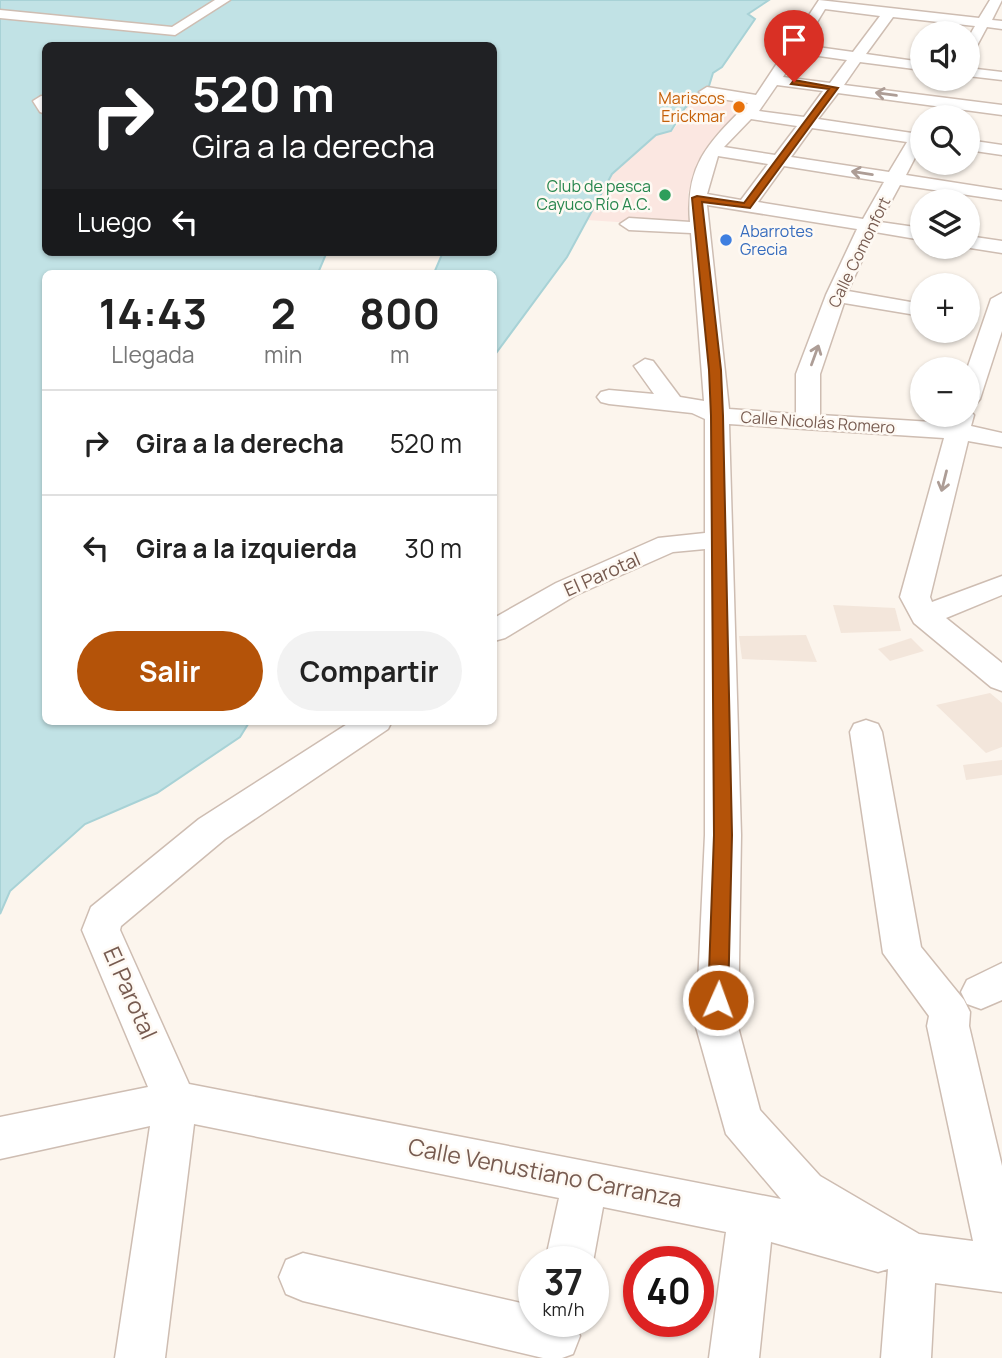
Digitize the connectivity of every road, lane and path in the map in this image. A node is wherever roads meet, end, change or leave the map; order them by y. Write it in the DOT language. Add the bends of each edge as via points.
graph roads {
  1 [pos="224,0"];
  2 [pos="996,0"];
  3 [pos="823,3"];
  4 [pos="55,6"];
  5 [pos="890,13"];
  6 [pos="0,14"];
  7 [pos="32,17"];
  8 [pos="983,23"];
  9 [pos="1002,25"];
  10 [pos="980,30"];
  11 [pos="795,48"];
  12 [pos="857,57"];
  13 [pos="910,64"];
  14 [pos="980,73"];
  15 [pos="1002,76"];
  16 [pos="774,80"];
  17 [pos="834,88"];
  18 [pos="707,92"];
  19 [pos="944,96"];
  20 [pos="938,105"];
  21 [pos="754,107"];
  22 [pos="1002,110"];
  23 [pos="808,123"];
  24 [pos="910,135"];
  25 [pos="980,147"];
  26 [pos="712,150"];
  27 [pos="1002,150"];
  28 [pos="910,154"];
  29 [pos="780,160"];
  30 [pos="897,178"];
  31 [pos="1002,195"];
  32 [pos="697,198"];
  33 [pos="746,206"];
  34 [pos="629,224"];
  35 [pos="869,226"];
  36 [pos="699,228"];
  37 [pos="910,232"];
  38 [pos="980,244"];
  39 [pos="1002,247"];
  40 [pos="836,295"];
  41 [pos="1002,299"];
  42 [pos="910,308"];
  43 [pos="980,320"];
  44 [pos="995,322"];
  45 [pos="994,348"];
  46 [pos="645,366"];
  47 [pos="980,375"];
  48 [pos="609,397"];
  49 [pos="673,404"];
  50 [pos="717,416"];
  51 [pos="808,422"];
  52 [pos="910,423"];
  53 [pos="959,427"];
  54 [pos="970,427"];
  55 [pos="1002,440"];
  56 [pos="719,540"];
  57 [pos="1002,585"];
  58 [pos="925,616"];
  59 [pos="497,629"];
  60 [pos="1002,680"];
  61 [pos="370,725"];
  62 [pos="866,732"];
  63 [pos="175,1101"];
  64 [pos="0,1139"];
  65 [pos="585,1181"];
  66 [pos="751,1214"];
  67 [pos="572,1246"];
  68 [pos="913,1257"];
  69 [pos="1002,1267"];
  70 [pos="303,1278"];
  71 [pos="554,1338"];
  72 [pos="140,1358"];
  73 [pos="734,1358"];
  74 [pos="906,1358"];
  1 -- 7 [label="street" via="174,31"];
  2 -- 8 [label="street"];
  3 -- 5 [label="street"];
  3 -- 11 [label="street" via="813,32"];
  4 -- 7 [label="street"];
  5 -- 8 [label="street"];
  5 -- 12 [label="street"];
  6 -- 7 [label="street"];
  8 -- 9 [label="street"];
  8 -- 10 [label="street"];
  11 -- 12 [label="street"];
  11 -- 16 [label="street"];
  12 -- 13 [label="street"];
  12 -- 17 [label="street"];
  14 -- 15 [label="street"];
  16 -- 17 [label="street"];
  16 -- 21 [label="street"];
  19 -- 17 [label="street, one-way"];
  17 -- 23 [label="street"];
  18 -- 21 [label="street"];
  19 -- 20 [label="street"];
  19 -- 22 [label="street"];
  21 -- 23 [label="street"];
  21 -- 26 [label="street"];
  23 -- 24 [label="street"];
  23 -- 29 [label="street"];
  25 -- 27 [label="street"];
  26 -- 29 [label="street"];
  26 -- 32 [label="street"];
  28 -- 30 [label="street, Calle Comonfort"];
  30 -- 29 [label="street, one-way"];
  29 -- 33 [label="street"];
  30 -- 31 [label="street"];
  30 -- 35 [label="street, Calle Comonfort"];
  32 -- 33 [label="street"];
  32 -- 36 [label="street"];
  33 -- 35 [label="street"];
  34 -- 36 [label="street"];
  35 -- 37 [label="street"];
  35 -- 40 [label="street, Calle Comonfort"];
  36 -- 50 [label="street"];
  38 -- 39 [label="street"];
  40 -- 42 [label="street"];
  51 -- 40 [label="street, Calle Comonfort, one-way" via="808,374"];
  41 -- 44 [label="street"];
  43 -- 44 [label="street"];
  44 -- 45 [label="street"];
  45 -- 47 [label="street"];
  46 -- 49 [label="street"];
  48 -- 49 [label="street, Calle Nicolás Romero"];
  49 -- 50 [label="street, Calle Nicolás Romero" via="697,406"];
  50 -- 51 [label="street, Calle Nicolás Romero"];
  50 -- 56 [label="street"];
  51 -- 52 [label="street, Calle Nicolás Romero"];
  53 -- 58 [label="street, one-way" via="915,597"];
  54 -- 55 [label="street, Calle Nicolás Romero"];
  56 -- 59 [label="street, El Parotal" via="668,544 566,589"];
  56 -- 68 [label="street" via="723,835 717,1027 741,1120 804,1192"];
  57 -- 58 [label="street"];
  58 -- 60 [label="street"];
  61 -- 63 [label="street, El Parotal" via="212,829 104,918 101,930"];
  62 -- 69 [label="street" via="903,953 950,1012 948,1026"];
  63 -- 64 [label="street"];
  63 -- 65 [label="street, Calle Venustiano Carranza"];
  63 -- 72 [label="street, El Parotal"];
  65 -- 66 [label="street, Calle Venustiano Carranza"];
  65 -- 67 [label="street"];
  66 -- 68 [label="street, Calle Venustiano Carranza"];
  66 -- 73 [label="street"];
  68 -- 69 [label="street, Calle Venustiano Carranza"];
  68 -- 74 [label="street"];
  70 -- 71 [label="street"];
}
